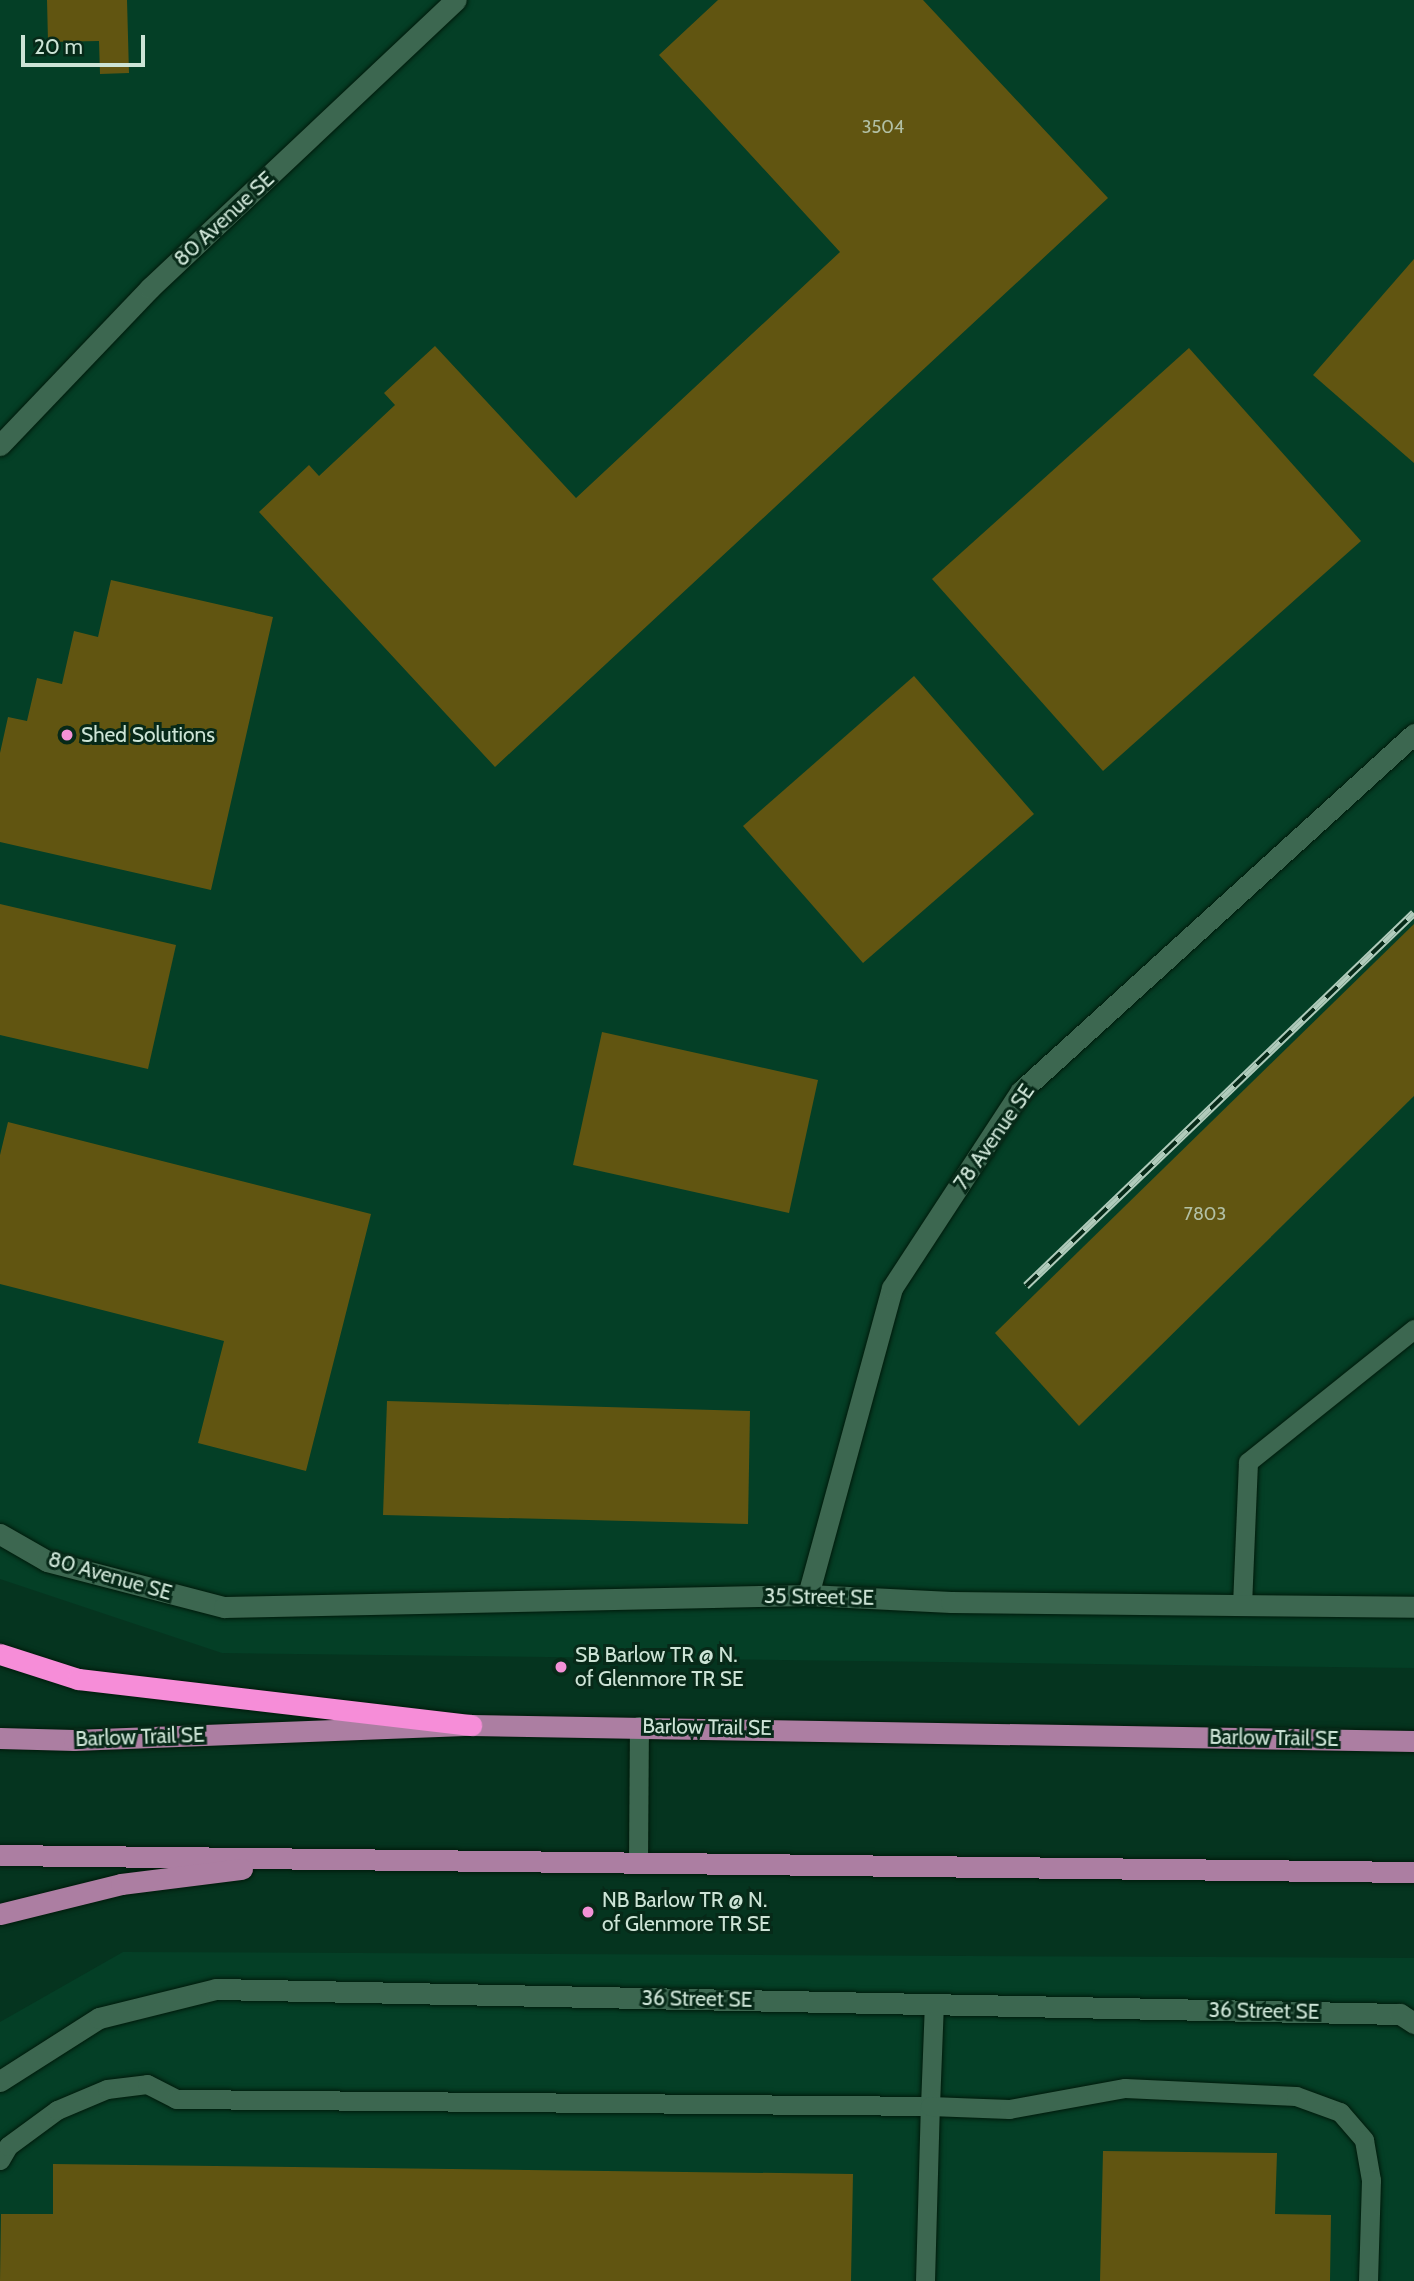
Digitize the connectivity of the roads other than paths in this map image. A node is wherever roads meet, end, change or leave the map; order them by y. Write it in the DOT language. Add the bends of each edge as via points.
graph roads {
  1 [pos="456,0"];
  2 [pos="0,445"];
  3 [pos="1414,734"];
  4 [pos="1414,1329"];
  5 [pos="0,1534"];
  6 [pos="808,1595"];
  7 [pos="1242,1605"];
  8 [pos="223,1607"];
  9 [pos="1414,1607"];
  10 [pos="0,1654"];
  11 [pos="471,1725"];
  12 [pos="639,1726"];
  13 [pos="0,1738"];
  14 [pos="1414,1741"];
  15 [pos="0,1855"];
  16 [pos="327,1859"];
  17 [pos="638,1863"];
  18 [pos="1414,1872"];
  19 [pos="0,1914"];
  20 [pos="934,2004"];
  21 [pos="1414,2023"];
  22 [pos="0,2081"];
  23 [pos="930,2106"];
  24 [pos="0,2160"];
  25 [pos="925,2281"];
  26 [pos="1368,2281"];
  1 -- 2 [label="street, 80 Avenue SE" via="150,288"];
  3 -- 6 [label="street, 78 Avenue SE" via="1021,1091 892,1288"];
  4 -- 7 [label="lane" via="1248,1462"];
  5 -- 8 [label="street, 80 Avenue SE" via="47,1561"];
  6 -- 7 [label="street, 35 Street SE" via="951,1602"];
  6 -- 8 [label="street, 35 Street SE"];
  7 -- 9 [label="street, 35 Street SE"];
  10 -- 11 [label="highway" via="78,1679"];
  11 -- 12 [label="main road, Barlow Trail SE"];
  11 -- 13 [label="main road, Barlow Trail SE" via="74,1740"];
  12 -- 14 [label="main road, Barlow Trail SE"];
  12 -- 17 [label="lane"];
  15 -- 16 [label="main road"];
  16 -- 17 [label="main road"];
  16 -- 19 [label="main road" via="121,1884"];
  17 -- 18 [label="main road"];
  20 -- 21 [label="street, 36 Street SE" via="1400,2014"];
  20 -- 22 [label="street, 36 Street SE" via="216,1989 99,2018"];
  20 -- 23 [label="lane"];
  23 -- 24 [label="lane" via="176,2099 147,2084 107,2090 57,2110 8,2146"];
  23 -- 25 [label="lane"];
  23 -- 26 [label="lane" via="1009,2109 1125,2088 1296,2096 1340,2112 1364,2140 1371,2180"];
}
